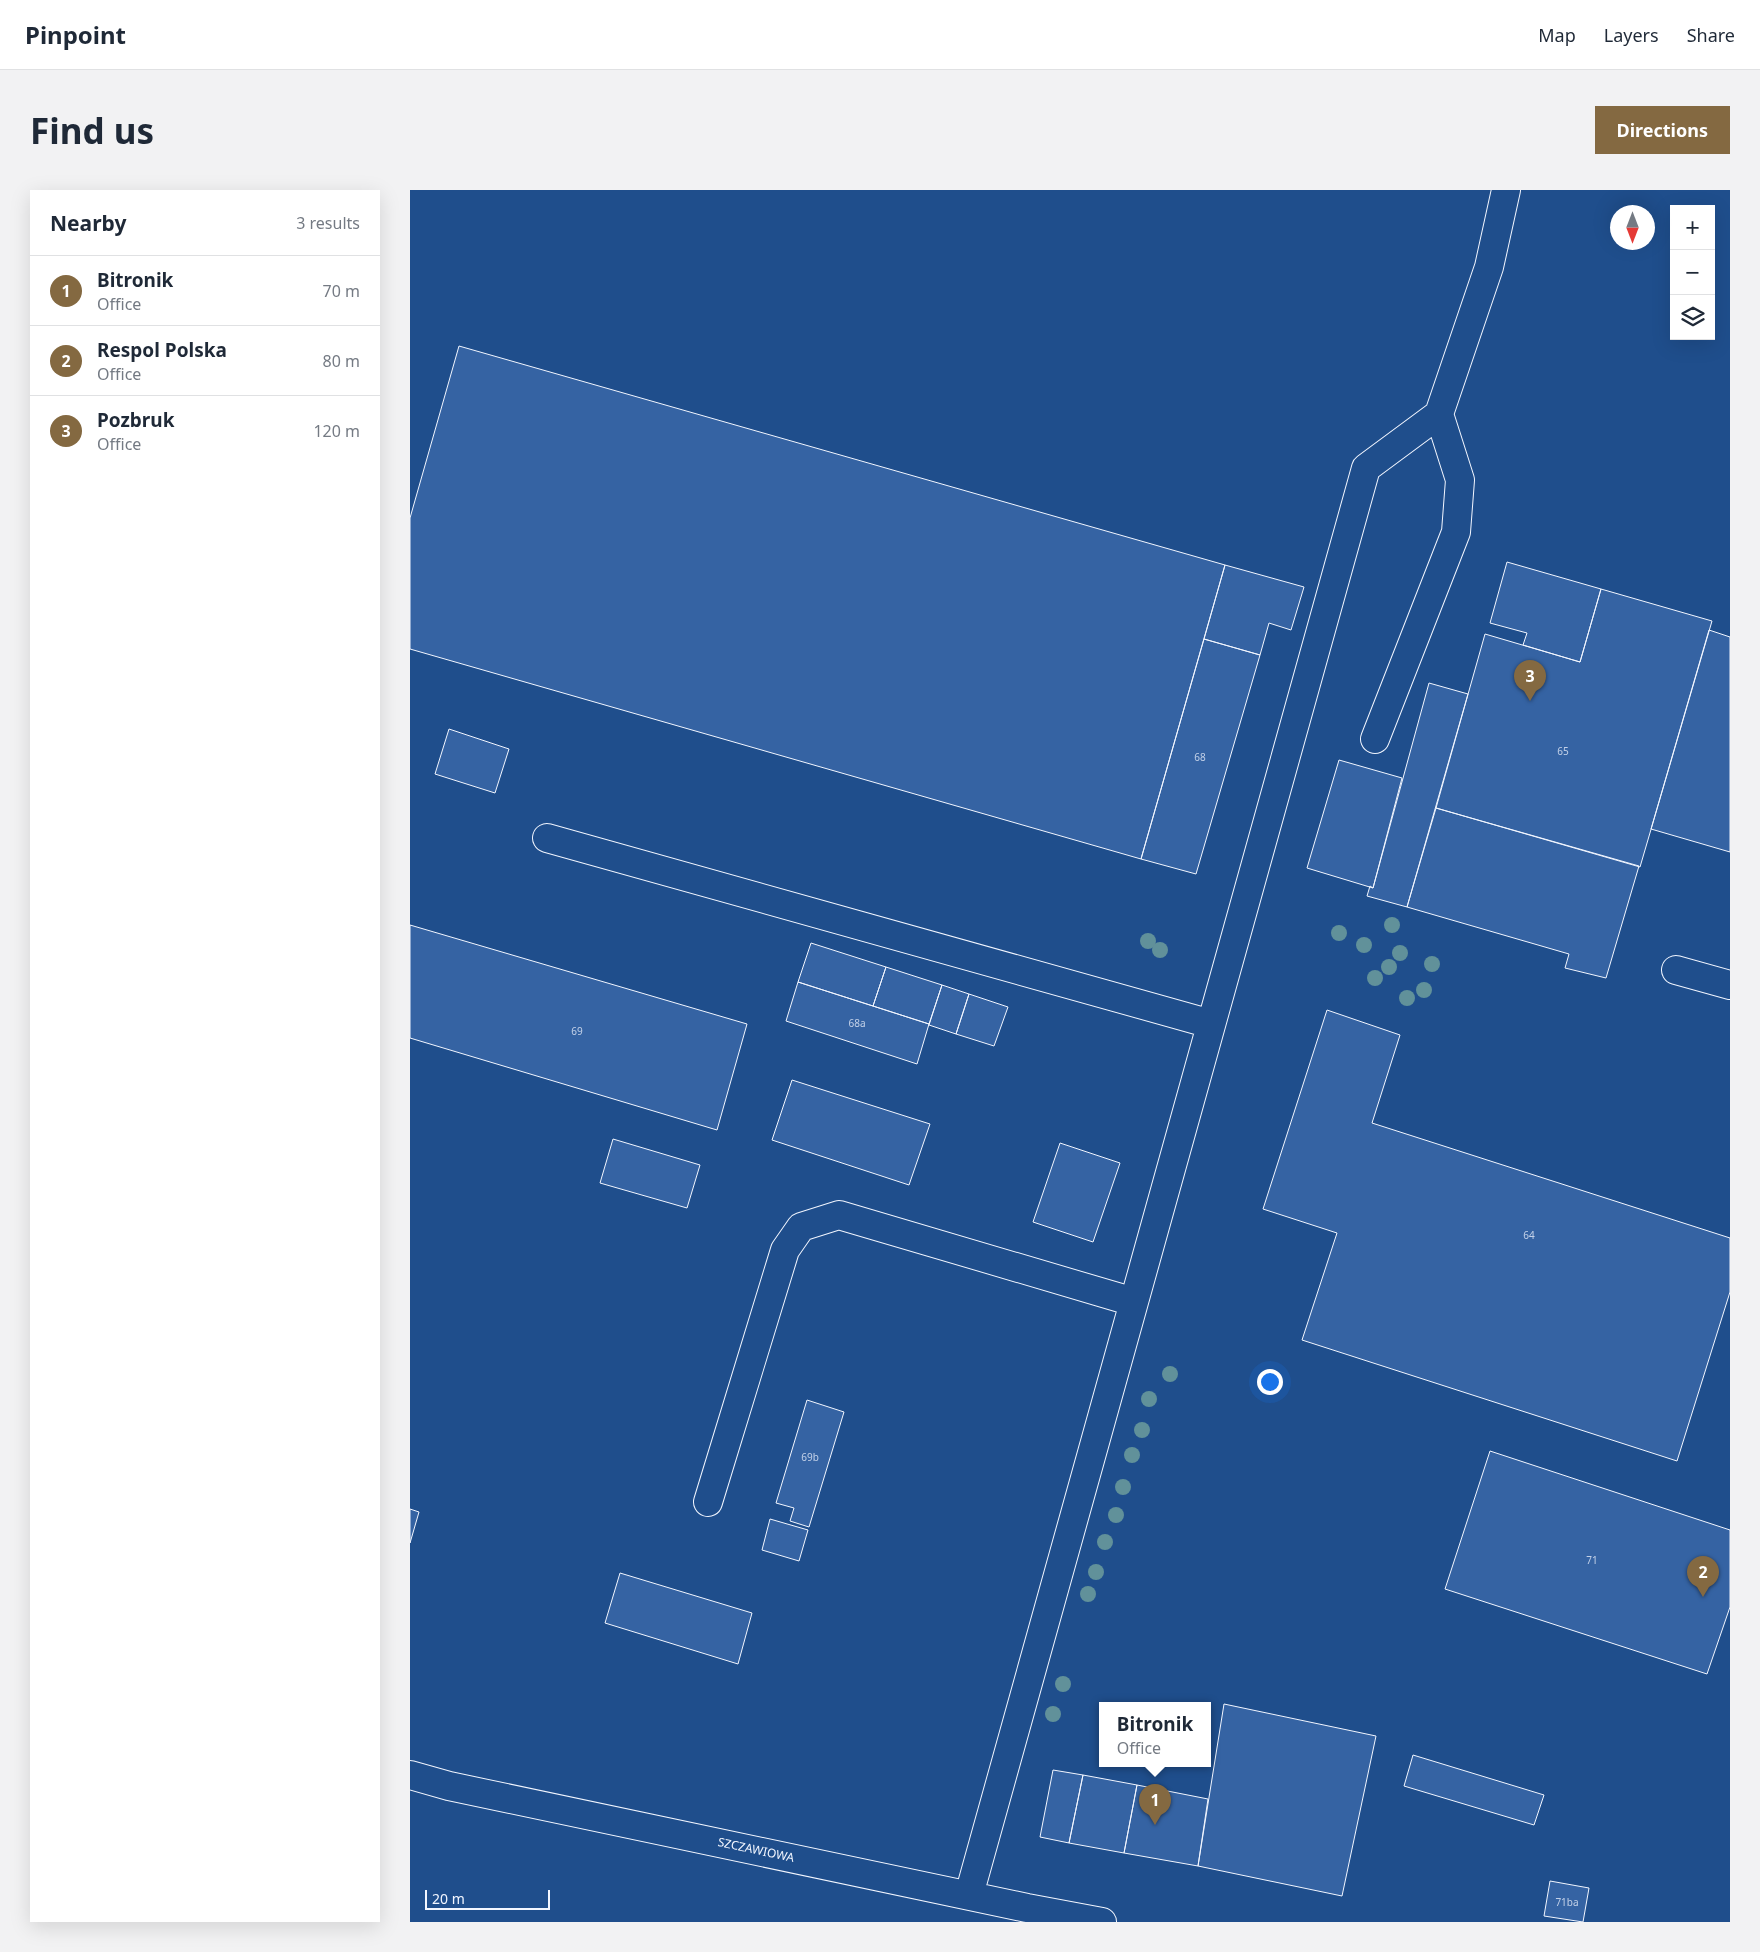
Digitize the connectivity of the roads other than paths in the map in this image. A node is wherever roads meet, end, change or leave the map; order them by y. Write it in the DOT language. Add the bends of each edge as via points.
graph roads {
  1 [pos="1506,190"];
  2 [pos="1439,414"];
  3 [pos="1375,739"];
  4 [pos="548,838"];
  5 [pos="1676,970"];
  6 [pos="1730,985"];
  7 [pos="1211,1024"];
  8 [pos="1134,1302"];
  9 [pos="708,1502"];
  10 [pos="410,1775"];
  11 [pos="969,1895"];
  12 [pos="1102,1922"];
  1 -- 2 [label="lane" via="1489,267"];
  2 -- 3 [label="lane" via="1460,480 1456,532"];
  2 -- 7 [label="lane" via="1366,468"];
  4 -- 7 [label="lane"];
  5 -- 6 [label="lane"];
  7 -- 8 [label="lane"];
  8 -- 9 [label="lane" via="839,1215 801,1227 785,1250"];
  8 -- 11 [label="lane"];
  10 -- 11 [label="lane, SZCZAWIOWA" via="449,1786"];
  11 -- 12 [label="lane, SZCZAWIOWA"];
}
